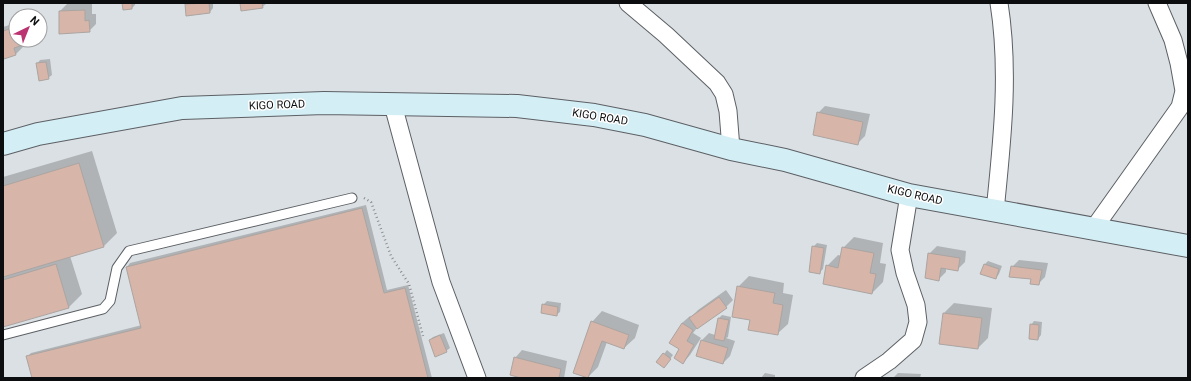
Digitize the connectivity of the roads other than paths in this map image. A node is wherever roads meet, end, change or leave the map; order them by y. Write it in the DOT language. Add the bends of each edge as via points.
graph roads {
  1 [pos="628,3"];
  2 [pos="999,3"];
  3 [pos="1157,3"];
  4 [pos="393,105"];
  5 [pos="3,144"];
  6 [pos="731,149"];
  7 [pos="908,195"];
  8 [pos="352,198"];
  9 [pos="995,211"];
  10 [pos="1094,228"];
  11 [pos="1188,246"];
  12 [pos="3,335"];
  13 [pos="477,378"];
  14 [pos="864,378"];
  1 -- 6 [label="street" via="717,83 724,94 728,111"];
  2 -- 9 [label="street" via="1003,29 1004,104"];
  3 -- 10 [label="street" via="1173,40 1179,63 1184,91 1180,107"];
  4 -- 5 [label="street, KIGO ROAD" via="324,103 182,108 38,134"];
  4 -- 6 [label="street, KIGO ROAD" via="517,106 594,115 645,125"];
  4 -- 13 [label="street" via="442,282"];
  6 -- 7 [label="street, KIGO ROAD" via="785,160"];
  7 -- 9 [label="street, KIGO ROAD"];
  7 -- 14 [label="street" via="900,250 916,305 918,322 913,340"];
  8 -- 12 [label="lane" via="129,251 117,268 110,301 102,309"];
  9 -- 10 [label="street, KIGO ROAD"];
  10 -- 11 [label="street, KIGO ROAD"];
}
